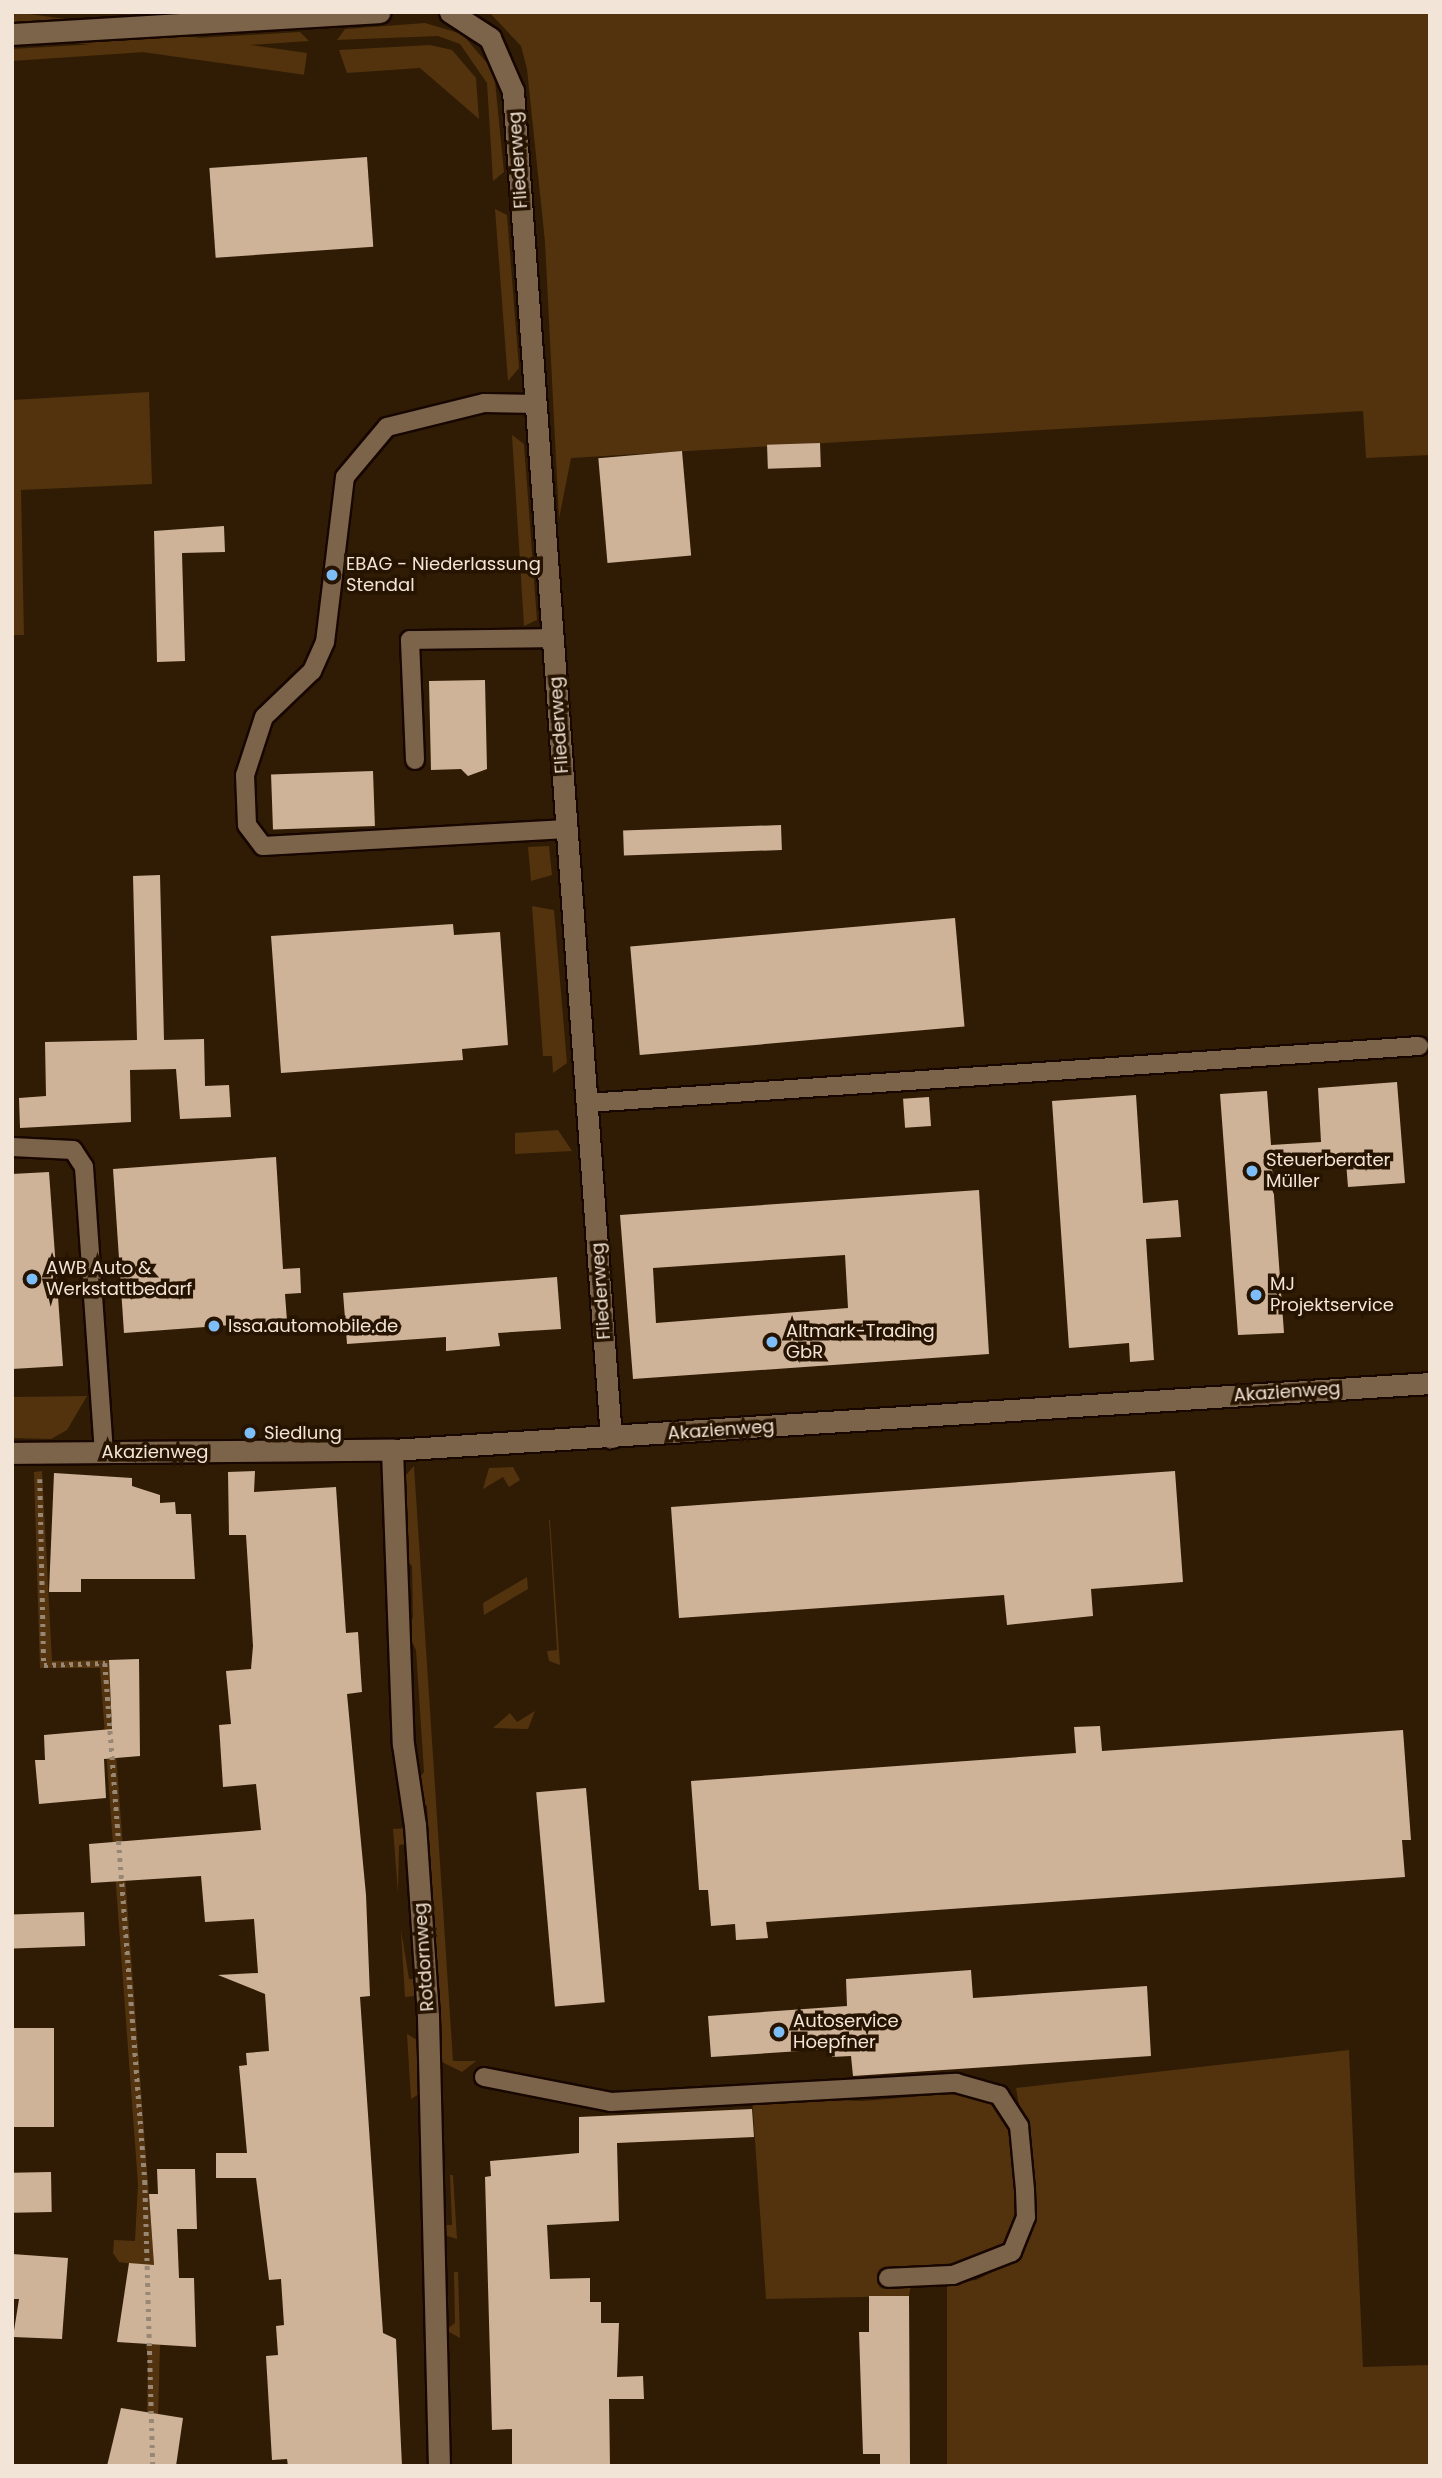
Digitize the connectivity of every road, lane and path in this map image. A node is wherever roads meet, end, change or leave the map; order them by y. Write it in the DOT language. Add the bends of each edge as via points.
graph roads {
  1 [pos="379,12"];
  2 [pos="450,12"];
  3 [pos="12,34"];
  4 [pos="536,404"];
  5 [pos="553,638"];
  6 [pos="415,760"];
  7 [pos="566,829"];
  8 [pos="1419,1046"];
  9 [pos="587,1103"];
  10 [pos="12,1147"];
  11 [pos="1430,1383"];
  12 [pos="611,1437"];
  13 [pos="392,1450"];
  14 [pos="104,1452"];
  15 [pos="12,1453"];
  16 [pos="39,1453"];
  17 [pos="484,2077"];
  18 [pos="888,2278"];
  19 [pos="153,2466"];
  20 [pos="439,2466"];
  1 -- 3 [label="street"];
  2 -- 4 [label="street, Fliederweg" via="476,26 500,51 513,91"];
  4 -- 5 [label="street, Fliederweg"];
  4 -- 7 [label="lane" via="484,404 387,427 345,477 325,642 312,671 264,717 245,775 247,825 264,845"];
  5 -- 6 [label="lane" via="411,640"];
  5 -- 7 [label="street, Fliederweg"];
  7 -- 9 [label="street, Fliederweg"];
  8 -- 9 [label="lane"];
  9 -- 12 [label="street, Fliederweg"];
  10 -- 14 [label="lane" via="74,1150 84,1167"];
  11 -- 12 [label="street, Akazienweg"];
  12 -- 13 [label="street, Akazienweg"];
  13 -- 14 [label="street, Akazienweg"];
  13 -- 20 [label="street, Rotdornweg" via="403,1744 415,1825 428,2017"];
  14 -- 16 [label="street, Akazienweg"];
  15 -- 16 [label="street, Akazienweg"];
  16 -- 19 [label="path" via="44,1665 105,1663 145,2181"];
  17 -- 18 [label="lane" via="611,2102 956,2082 999,2095 1019,2126 1025,2190 1027,2217 1012,2252 953,2275"];
}
